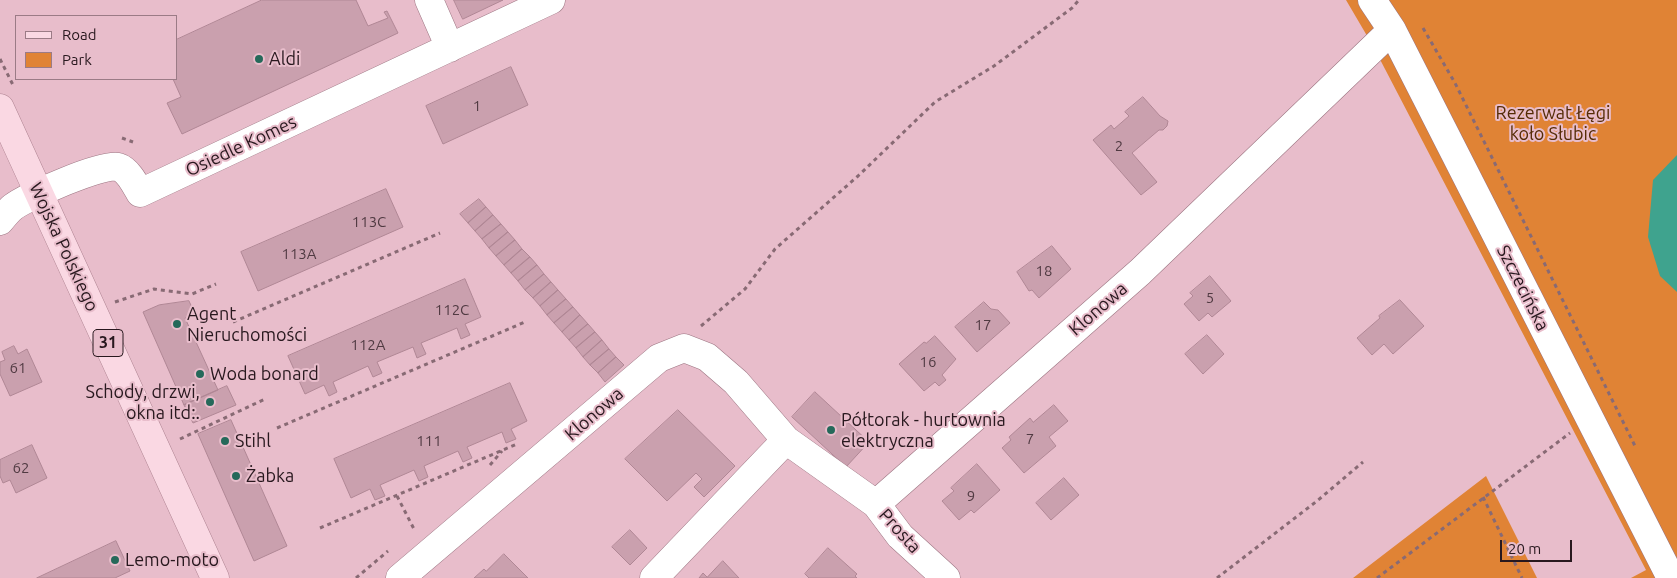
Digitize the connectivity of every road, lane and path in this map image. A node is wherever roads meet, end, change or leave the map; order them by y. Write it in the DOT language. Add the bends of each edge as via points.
graph roads {
  1 [pos="429,0"];
  2 [pos="551,0"];
  3 [pos="1079,0"];
  4 [pos="1372,0"];
  5 [pos="1420,25"];
  6 [pos="1392,30"];
  7 [pos="450,48"];
  8 [pos="0,108"];
  9 [pos="122,138"];
  10 [pos="133,142"];
  11 [pos="39,193"];
  12 [pos="0,221"];
  13 [pos="440,233"];
  14 [pos="216,284"];
  15 [pos="113,302"];
  16 [pos="233,322"];
  17 [pos="525,322"];
  18 [pos="684,348"];
  19 [pos="265,399"];
  20 [pos="1589,419"];
  21 [pos="278,428"];
  22 [pos="525,440"];
  23 [pos="786,440"];
  24 [pos="157,450"];
  25 [pos="1639,452"];
  26 [pos="1363,462"];
  27 [pos="397,496"];
  28 [pos="1483,497"];
  29 [pos="876,504"];
  30 [pos="320,528"];
  31 [pos="432,553"];
  32 [pos="215,578"];
  33 [pos="400,578"];
  34 [pos="654,578"];
  35 [pos="945,578"];
  36 [pos="1217,578"];
  37 [pos="1377,578"];
  38 [pos="1522,578"];
  39 [pos="1670,578"];
  1 -- 7 [label="street"];
  2 -- 7 [label="street, Osiedle Komes"];
  3 -- 18 [label="path" via="994,66 935,102 775,249 745,289 695,331"];
  4 -- 6 [label="street, Szczecińska"];
  5 -- 25 [label="path" via="1455,83"];
  6 -- 20 [label="street, Szczecińska"];
  6 -- 29 [label="street, Klonowa" via="1140,272"];
  7 -- 11 [label="street, Osiedle Komes" via="140,193 132,179 118,166 105,166"];
  8 -- 11 [label="main road, Wojska Polskiego / 31"];
  9 -- 10 [label="path"];
  11 -- 12 [label="street" via="14,206"];
  11 -- 24 [label="main road, Wojska Polskiego / 31"];
  13 -- 16 [label="path"];
  14 -- 15 [label="path" via="192,294 154,289"];
  17 -- 21 [label="path"];
  18 -- 23 [label="street" via="707,356 736,382"];
  18 -- 31 [label="street, Klonowa" via="659,358"];
  19 -- 24 [label="path"];
  20 -- 28 [label="path"];
  20 -- 39 [label="street, Szczecińska"];
  22 -- 27 [label="path"];
  23 -- 29 [label="street"];
  23 -- 34 [label="street"];
  24 -- 32 [label="main road, Wojska Polskiego / 31"];
  26 -- 36 [label="path"];
  27 -- 30 [label="path"];
  27 -- 31 [label="path" via="414,530"];
  28 -- 37 [label="path"];
  28 -- 38 [label="path"];
  29 -- 35 [label="street, Prosta" via="900,536"];
  31 -- 33 [label="street, Klonowa"];
}
